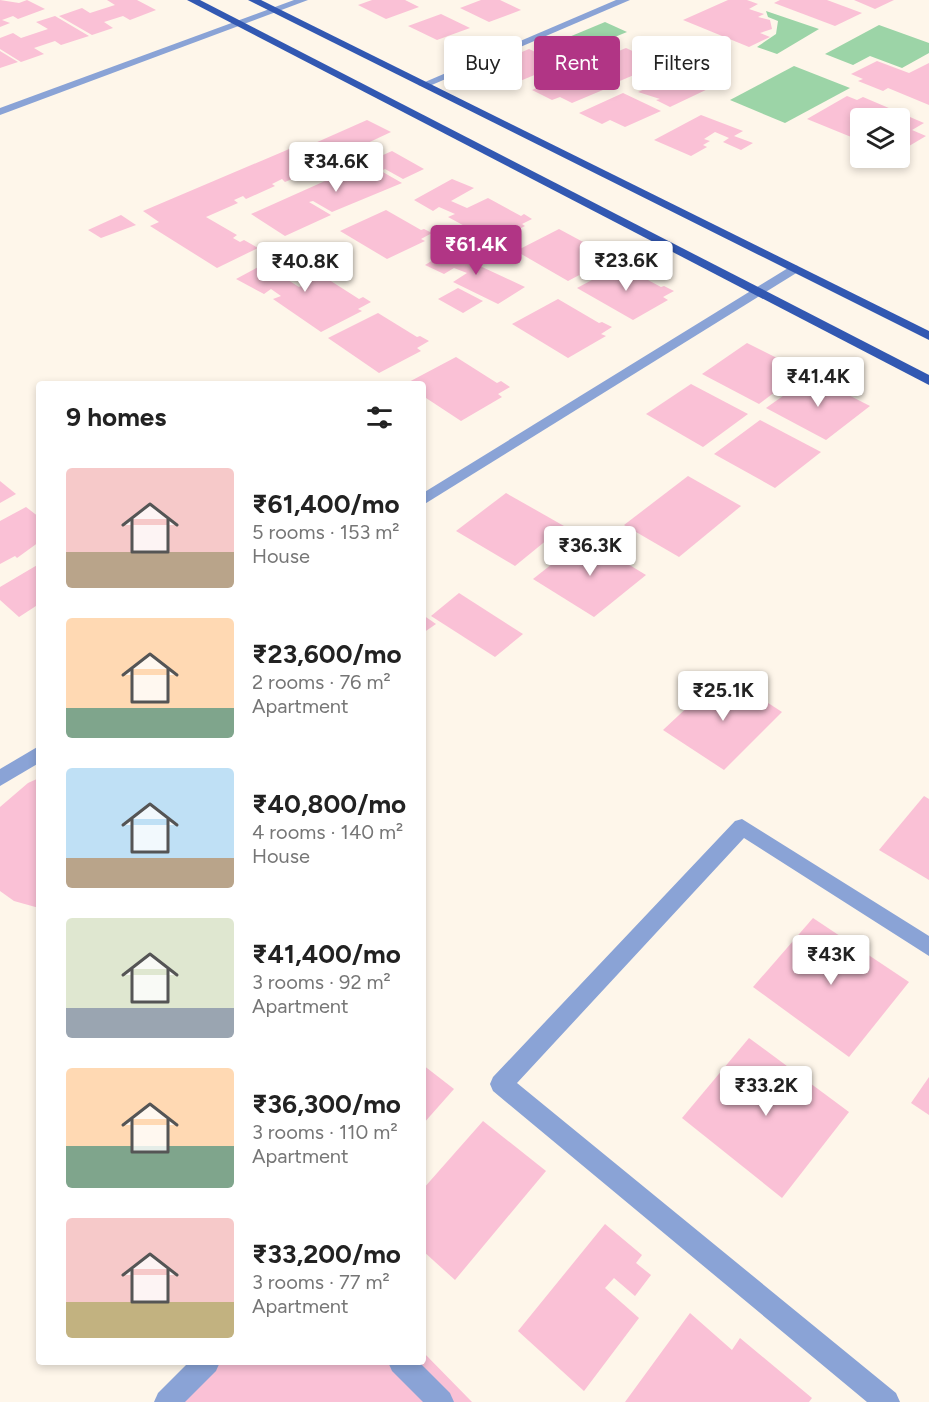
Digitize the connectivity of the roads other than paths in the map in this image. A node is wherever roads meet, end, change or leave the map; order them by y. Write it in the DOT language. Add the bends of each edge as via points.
graph roads {
  1 [pos="192,0"];
  2 [pos="253,0"];
  3 [pos="303,0"];
  4 [pos="625,0"];
  5 [pos="274,11"];
  6 [pos="237,24"];
  7 [pos="423,85"];
  8 [pos="0,112"];
  9 [pos="793,269"];
  10 [pos="756,291"];
  11 [pos="929,336"];
  12 [pos="929,381"];
  13 [pos="426,498"];
  14 [pos="36,755"];
  15 [pos="0,779"];
  16 [pos="929,947"];
  17 [pos="204,1365"];
  18 [pos="404,1365"];
  19 [pos="167,1402"];
  20 [pos="441,1402"];
  21 [pos="887,1402"];
  1 -- 6 [label="main road"];
  2 -- 5 [label="main road"];
  3 -- 5 [label="street"];
  4 -- 7 [label="street"];
  5 -- 6 [label="street"];
  5 -- 7 [label="main road"];
  6 -- 8 [label="street"];
  6 -- 10 [label="main road"];
  7 -- 9 [label="main road"];
  9 -- 10 [label="street"];
  9 -- 11 [label="main road"];
  10 -- 12 [label="main road"];
  10 -- 13 [label="street"];
  14 -- 15 [label="street"];
  16 -- 21 [label="street" via="742,827 501,1084"];
  17 -- 19 [label="street"];
  18 -- 20 [label="street"];
}
